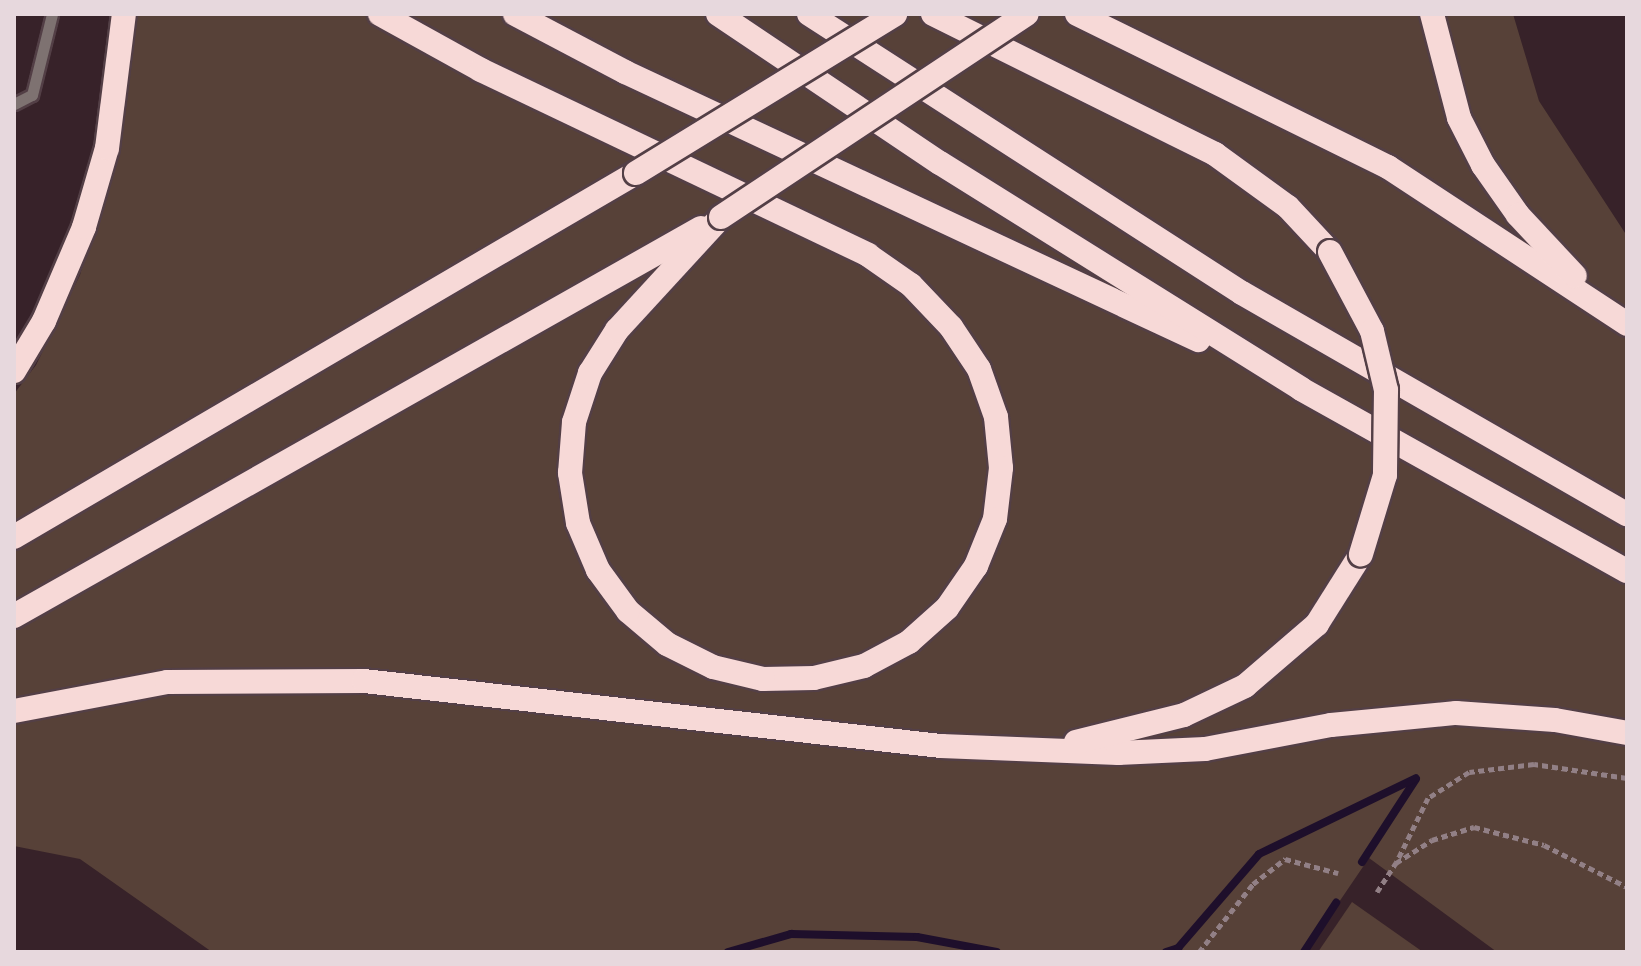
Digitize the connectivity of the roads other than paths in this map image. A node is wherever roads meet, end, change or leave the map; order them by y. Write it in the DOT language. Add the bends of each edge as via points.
graph roads {
  1 [pos="52,14"];
  2 [pos="124,14"];
  3 [pos="380,14"];
  4 [pos="515,14"];
  5 [pos="718,14"];
  6 [pos="809,14"];
  7 [pos="895,14"];
  8 [pos="933,14"];
  9 [pos="1027,14"];
  10 [pos="1077,14"];
  11 [pos="1432,14"];
  12 [pos="14,104"];
  13 [pos="721,217"];
  14 [pos="1625,323"];
  15 [pos="14,371"];
  16 [pos="1301,389"];
  17 [pos="1627,514"];
  18 [pos="14,537"];
  19 [pos="1627,571"];
  20 [pos="14,616"];
  21 [pos="14,711"];
  22 [pos="1627,733"];
  23 [pos="1014,749"];
  1 -- 12 [label="lane" via="32,95"];
  2 -- 15 [label="highway" via="107,148 84,227 44,321"];
  3 -- 13 [label="highway" via="481,70 856,249 911,285 951,327 979,369 996,417 1001,468 995,519 976,566 947,608 909,642 864,666 814,678 763,679 713,667 667,644 628,611 598,570 578,523 570,473 573,434 590,373 617,330"];
  4 -- 16 [label="highway" via="625,72"];
  5 -- 16 [label="highway" via="940,163"];
  6 -- 17 [label="highway" via="1242,293"];
  7 -- 18 [label="highway, bridge" via="636,173"];
  8 -- 23 [label="highway, bridge" via="1215,154 1288,207 1330,252 1372,331 1386,390 1385,475 1361,554 1317,624 1245,686 1184,715 1138,729"];
  9 -- 13 [label="highway, bridge"];
  10 -- 14 [label="highway" via="1388,167"];
  11 -- 14 [label="highway" via="1459,118 1483,165 1546,247"];
  13 -- 20 [label="highway"];
  16 -- 19 [label="highway"];
  21 -- 23 [label="highway" via="167,682 364,681 941,746"];
  22 -- 23 [label="highway" via="1555,720 1456,713 1331,725 1205,749"];
}
